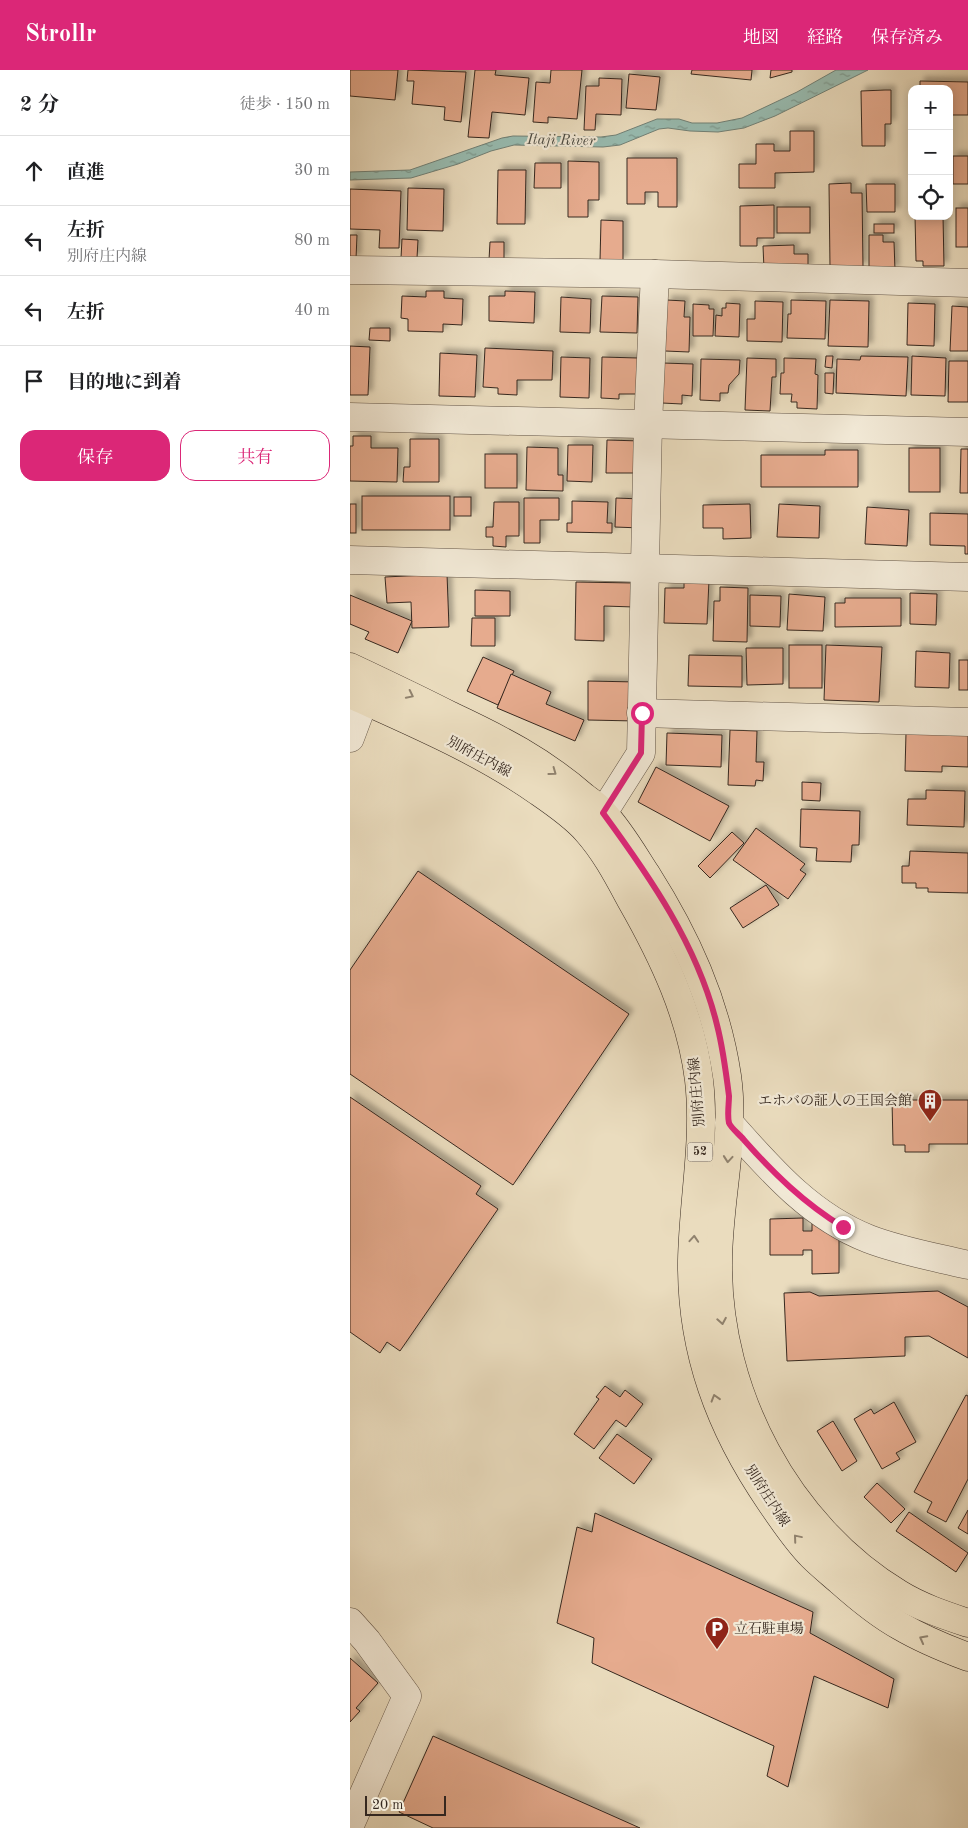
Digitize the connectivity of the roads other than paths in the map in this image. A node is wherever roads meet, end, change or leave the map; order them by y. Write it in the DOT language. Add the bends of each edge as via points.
graph roads {
  1 [pos="350,270"];
  2 [pos="655,274"];
  3 [pos="968,283"];
  4 [pos="350,417"];
  5 [pos="648,424"];
  6 [pos="968,432"];
  7 [pos="350,560"];
  8 [pos="644,567"];
  9 [pos="968,576"];
  10 [pos="359,685"];
  11 [pos="642,713"];
  12 [pos="968,722"];
  13 [pos="350,738"];
  14 [pos="603,813"];
  15 [pos="729,1123"];
  16 [pos="968,1265"];
  17 [pos="350,1622"];
  18 [pos="968,1623"];
  19 [pos="968,1657"];
  20 [pos="350,1825"];
  1 -- 2 [label="street"];
  2 -- 3 [label="street"];
  2 -- 5 [label="street"];
  4 -- 5 [label="street"];
  5 -- 6 [label="street"];
  5 -- 8 [label="street"];
  7 -- 8 [label="street"];
  8 -- 9 [label="street"];
  8 -- 11 [label="street"];
  10 -- 13 [label="street"];
  10 -- 14 [label="main road, 別府庄内線 / 52, one-way" via="495,737 534,758"];
  19 -- 10 [label="main road, 別府庄内線 / 52, one-way" via="934,1645 897,1625 860,1599 811,1555 761,1488 718,1407 704,1363 695,1314 692,1262 702,1122 693,1048 663,958 616,873 587,830 556,804 486,758"];
  11 -- 12 [label="street"];
  11 -- 14 [label="street" via="641,753"];
  14 -- 15 [label="main road, 別府庄内線 / 52" via="659,894 694,959 717,1024 727,1077"];
  15 -- 16 [label="street" via="798,1196 843,1227 889,1246"];
  15 -- 18 [label="main road, 別府庄内線 / 52, one-way" via="719,1231 718,1289 727,1346 750,1421 789,1489 838,1548 900,1595 933,1612"];
  17 -- 20 [label="street" via="407,1696"];
}
